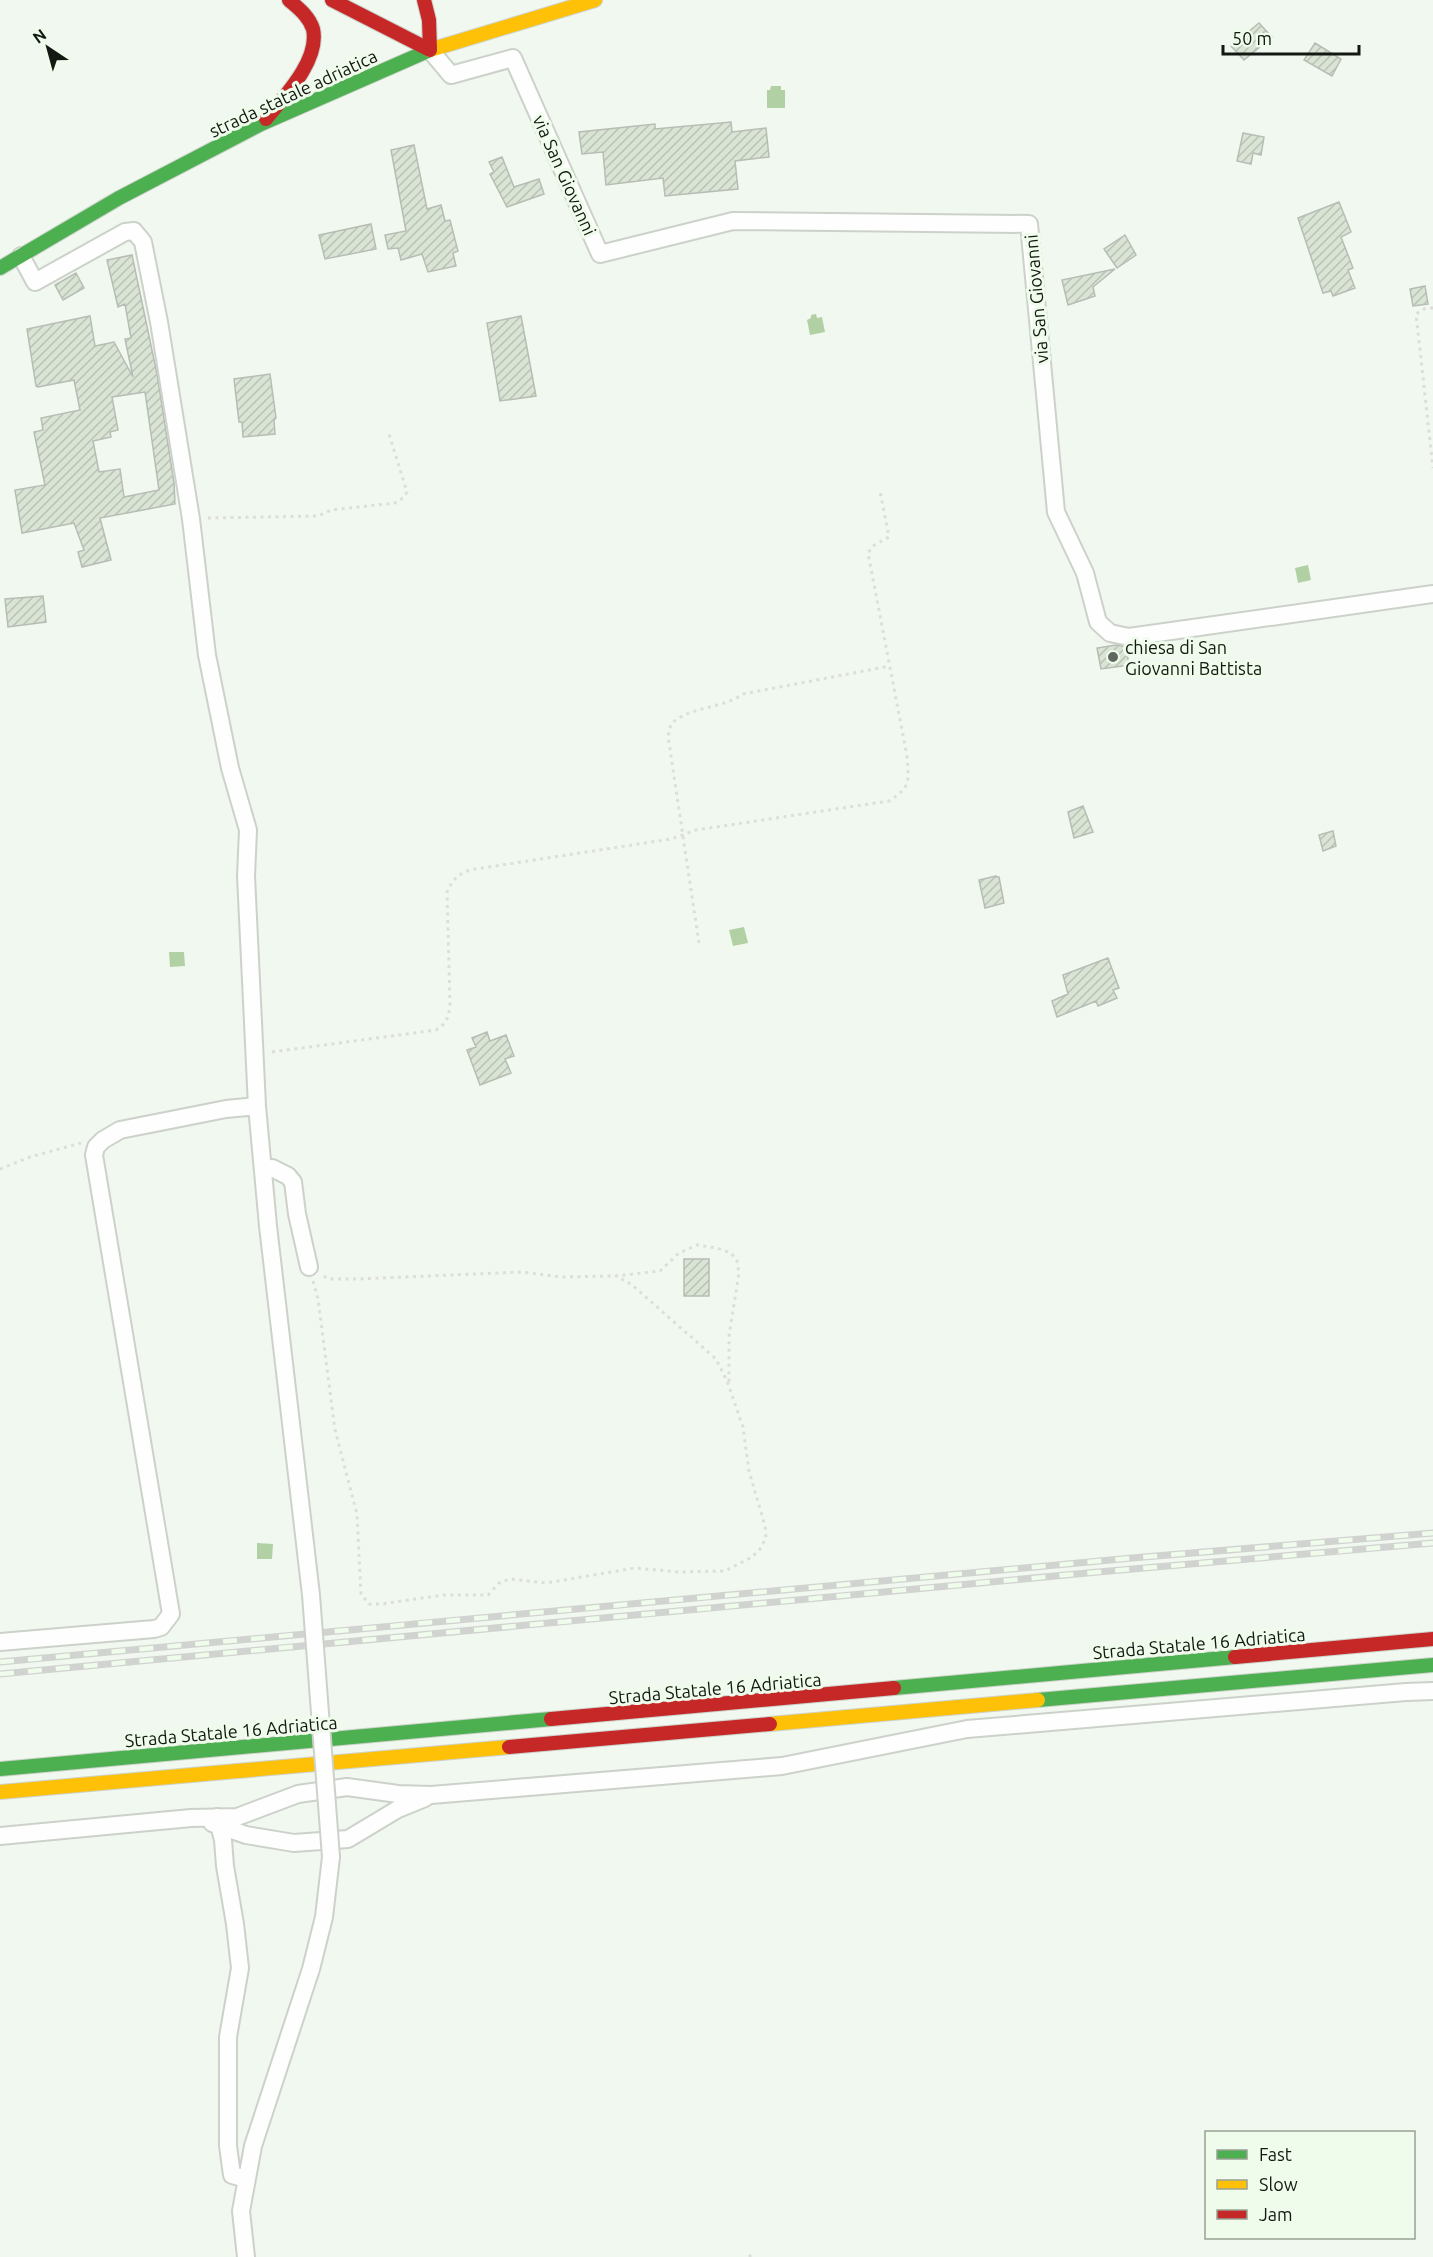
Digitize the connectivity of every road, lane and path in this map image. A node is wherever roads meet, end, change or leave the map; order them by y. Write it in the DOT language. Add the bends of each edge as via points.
graph roads {
  1 [pos="289,0"];
  2 [pos="332,0"];
  3 [pos="424,0"];
  4 [pos="595,0"];
  5 [pos="430,50"];
  6 [pos="261,124"];
  7 [pos="21,256"];
  8 [pos="0,268"];
  9 [pos="1433,308"];
  10 [pos="389,434"];
  11 [pos="1433,468"];
  12 [pos="880,491"];
  13 [pos="191,519"];
  14 [pos="1433,594"];
  15 [pos="890,666"];
  16 [pos="683,834"];
  17 [pos="699,943"];
  18 [pos="254,1054"];
  19 [pos="257,1106"];
  20 [pos="85,1142"];
  21 [pos="0,1169"];
  22 [pos="263,1170"];
  23 [pos="310,1267"];
  24 [pos="616,1276"];
  25 [pos="729,1386"];
  26 [pos="1433,1640"];
  27 [pos="0,1642"];
  28 [pos="1433,1665"];
  29 [pos="1433,1692"];
  30 [pos="0,1769"];
  31 [pos="0,1792"];
  32 [pos="431,1795"];
  33 [pos="217,1821"];
  34 [pos="0,1836"];
  35 [pos="246,2179"];
  36 [pos="754,2252"];
  37 [pos="246,2257"];
  38 [pos="749,2257"];
  1 -- 6 [label="main road" via="302,8 314,27 313,50 297,83"];
  2 -- 5 [label="main road"];
  3 -- 5 [label="main road"];
  4 -- 5 [label="main road, strada statale adriatica"];
  5 -- 6 [label="main road, strada statale adriatica"];
  5 -- 14 [label="street, via San Giovanni" via="451,75 513,58 600,254 733,221 1029,224 1056,512 1085,573 1098,622 1110,633 1129,636"];
  6 -- 7 [label="main road, strada statale adriatica" via="119,198"];
  7 -- 8 [label="main road, strada statale adriatica"];
  7 -- 13 [label="street" via="35,282 124,232 134,231 143,242"];
  9 -- 11 [label="path" via="1416,314"];
  10 -- 13 [label="path" via="407,492 395,502 331,510 318,516"];
  12 -- 15 [label="path" via="889,537 868,553"];
  13 -- 18 [label="street" via="207,655 230,768 248,830 246,876"];
  15 -- 16 [label="path" via="743,694 677,719 668,736"];
  15 -- 16 [label="path" via="907,756 906,789 889,801"];
  16 -- 17 [label="path"];
  16 -- 18 [label="path" via="469,870 459,875 447,892 450,1004 445,1024 435,1030"];
  18 -- 19 [label="street"];
  19 -- 22 [label="street"];
  19 -- 27 [label="street" via="120,1130 103,1140 94,1155 171,1614 161,1627 154,1629"];
  20 -- 21 [label="path"];
  22 -- 23 [label="street" via="272,1168 293,1182"];
  22 -- 35 [label="street, bridge" via="311,1595 331,1857 316,1948"];
  23 -- 24 [label="path" via="328,1279 522,1272 561,1277"];
  23 -- 25 [label="path" via="318,1299 334,1430 357,1514 361,1594 369,1604 443,1595 488,1595 499,1583 510,1579 546,1583 635,1568 725,1571 739,1565 760,1549 766,1538 749,1471 743,1427"];
  24 -- 25 [label="path" via="631,1284 716,1359"];
  24 -- 25 [label="path" via="660,1271 679,1252 697,1245 731,1253 739,1273 729,1336"];
  26 -- 30 [label="main road, Strada Statale 16 Adriatica"];
  28 -- 31 [label="main road"];
  29 -- 32 [label="street" via="967,1729 782,1766"];
  32 -- 33 [label="street" via="347,1787 298,1794"];
  32 -- 33 [label="street" via="398,1809 348,1839 294,1844 246,1835"];
  33 -- 34 [label="street" via="191,1818"];
  33 -- 35 [label="street" via="240,1968 228,2037 228,2146 232,2175"];
  35 -- 37 [label="street" via="241,2211"];
  36 -- 38 [label="path"];
}
